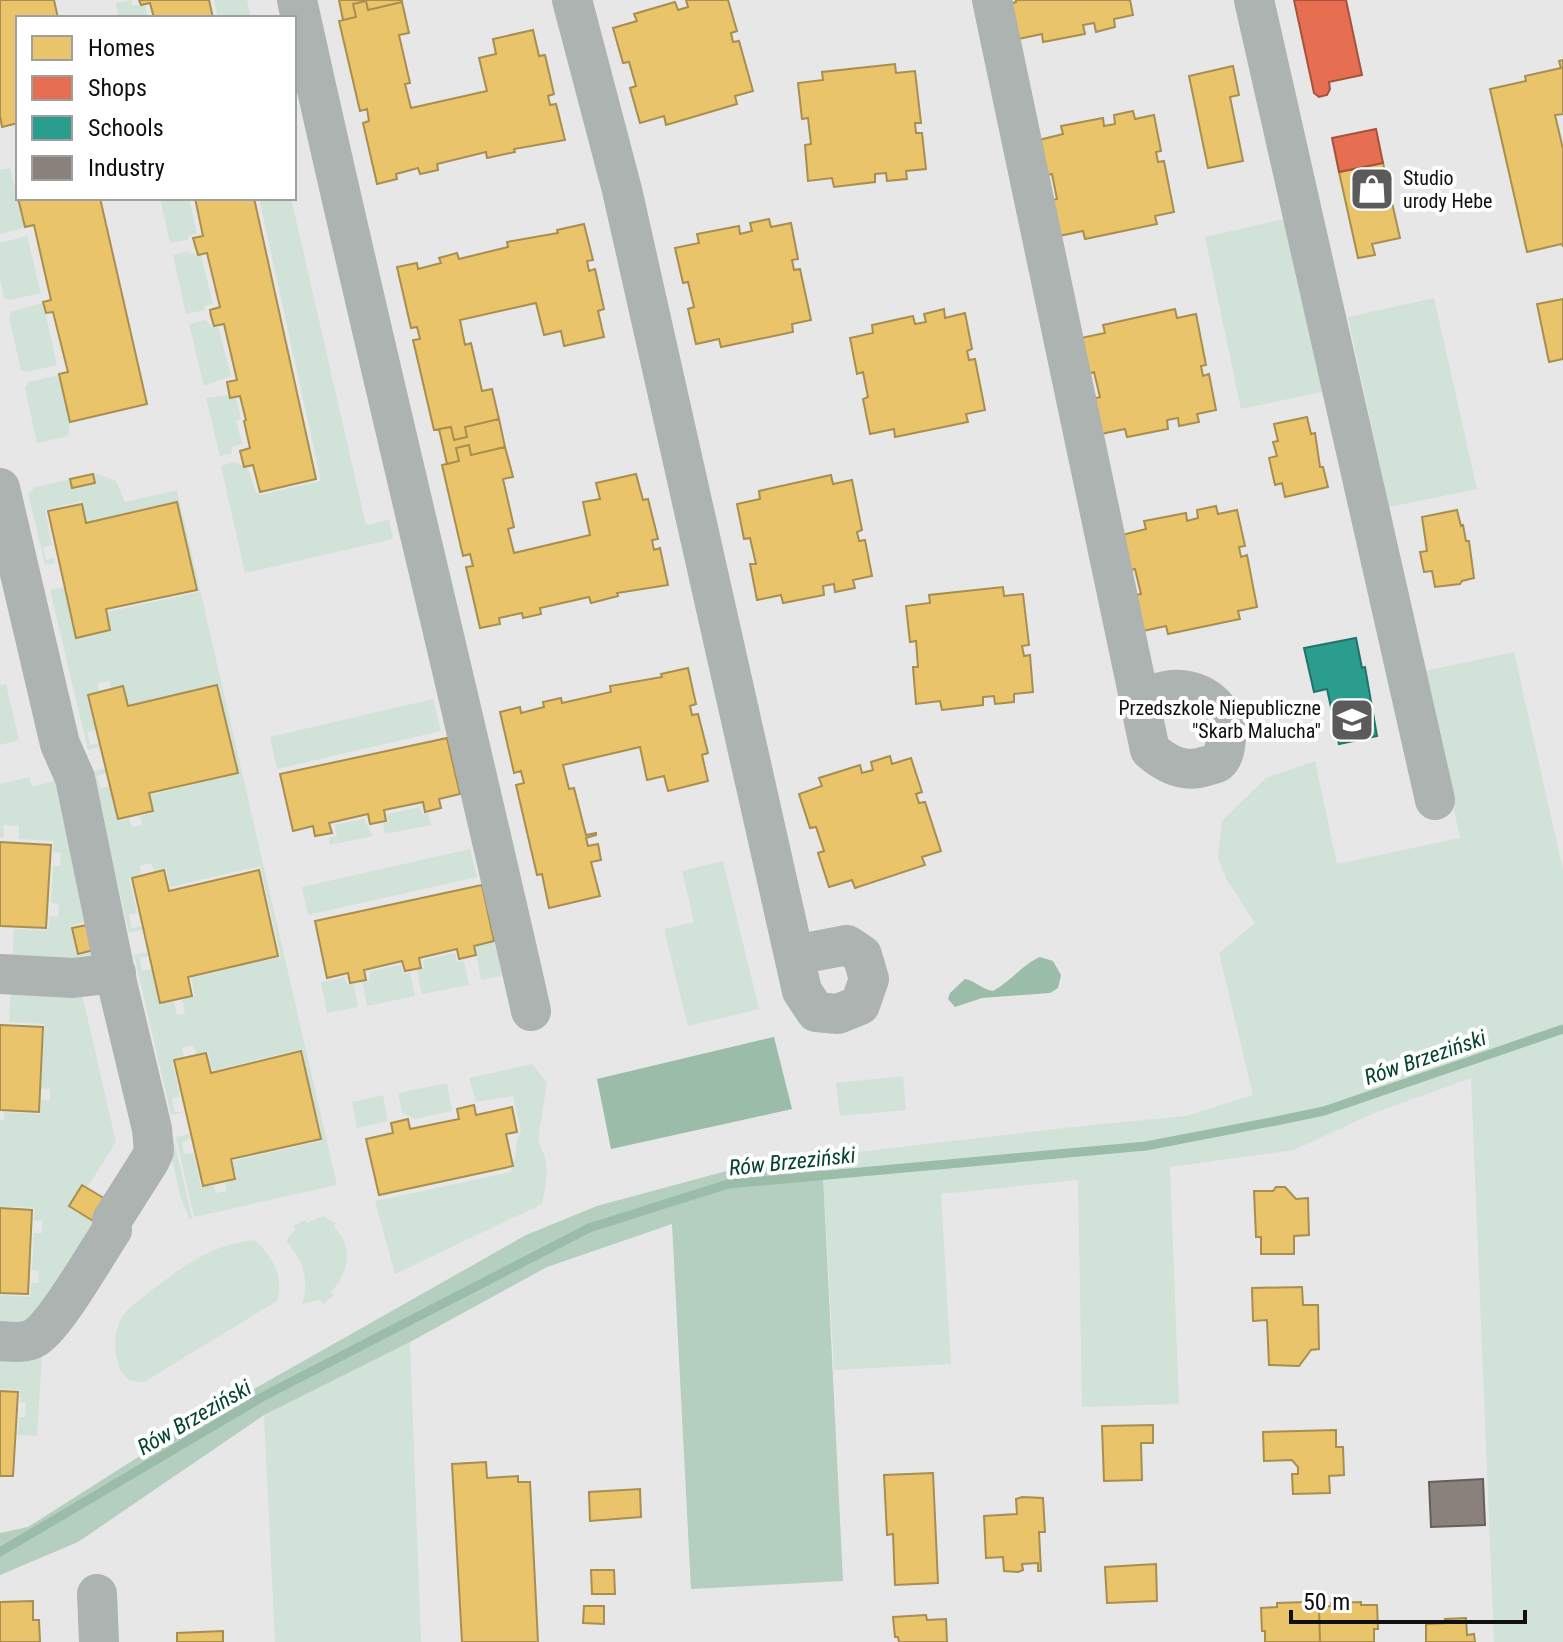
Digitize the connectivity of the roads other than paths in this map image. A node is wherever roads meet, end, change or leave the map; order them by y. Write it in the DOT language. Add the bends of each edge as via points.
graph roads {
  1 [pos="297,0"];
  2 [pos="572,0"];
  3 [pos="992,0"];
  4 [pos="1254,0"];
  5 [pos="0,488"];
  6 [pos="11,580"];
  7 [pos="1139,698"];
  8 [pos="1435,800"];
  9 [pos="795,955"];
  10 [pos="116,973"];
  11 [pos="0,974"];
  12 [pos="531,1011"];
  13 [pos="0,1341"];
  14 [pos="97,1594"];
  15 [pos="99,1642"];
  1 -- 12 [label="street"];
  2 -- 9 [label="street" via="622,190"];
  3 -- 7 [label="street"];
  4 -- 8 [label="street"];
  5 -- 6 [label="street"];
  6 -- 10 [label="street" via="75,778"];
  10 -- 11 [label="street" via="73,978"];
  10 -- 13 [label="street" via="154,1151 112,1220 112,1230 53,1319 37,1337"];
  14 -- 15 [label="street"];
}
